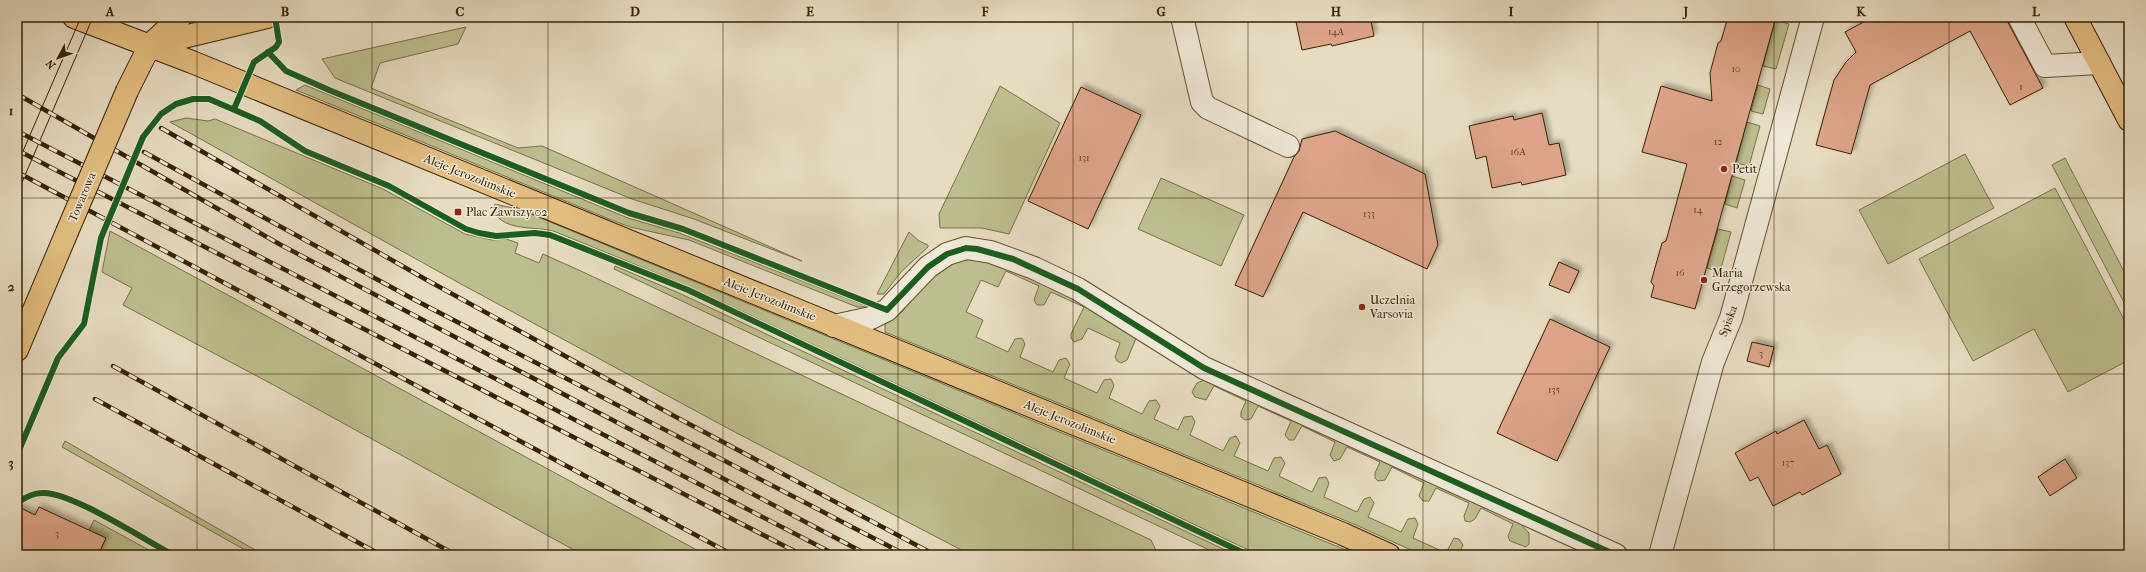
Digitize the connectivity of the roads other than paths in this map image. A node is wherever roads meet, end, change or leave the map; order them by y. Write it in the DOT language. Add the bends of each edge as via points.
graph roads {
  1 [pos="74,17"];
  2 [pos="180,17"];
  3 [pos="267,17"];
  4 [pos="1182,17"];
  5 [pos="1813,17"];
  6 [pos="2019,17"];
  7 [pos="2075,17"];
  8 [pos="150,46"];
  9 [pos="2099,63"];
  10 [pos="2129,120"];
  11 [pos="1288,146"];
  12 [pos="834,326"];
  13 [pos="17,350"];
  14 [pos="1388,555"];
  15 [pos="1616,555"];
  16 [pos="1660,555"];
  1 -- 8 [label="main road, Aleje Jerozolimskie"];
  2 -- 8 [label="main road, Towarowa"];
  3 -- 8 [label="main road"];
  4 -- 11 [label="street" via="1202,102 1208,108"];
  5 -- 16 [label="street, Spiska" via="1731,318 1713,362"];
  6 -- 9 [label="street" via="2045,66"];
  7 -- 9 [label="main road"];
  8 -- 12 [label="main road, Aleje Jerozolimskie"];
  8 -- 13 [label="main road, Towarowa, bridge" via="127,92"];
  9 -- 10 [label="main road"];
  12 -- 14 [label="main road, Aleje Jerozolimskie"];
  12 -- 15 [label="street" via="871,318 887,310 938,259 956,251 977,248 1013,259 1078,289 1197,364"];
}
